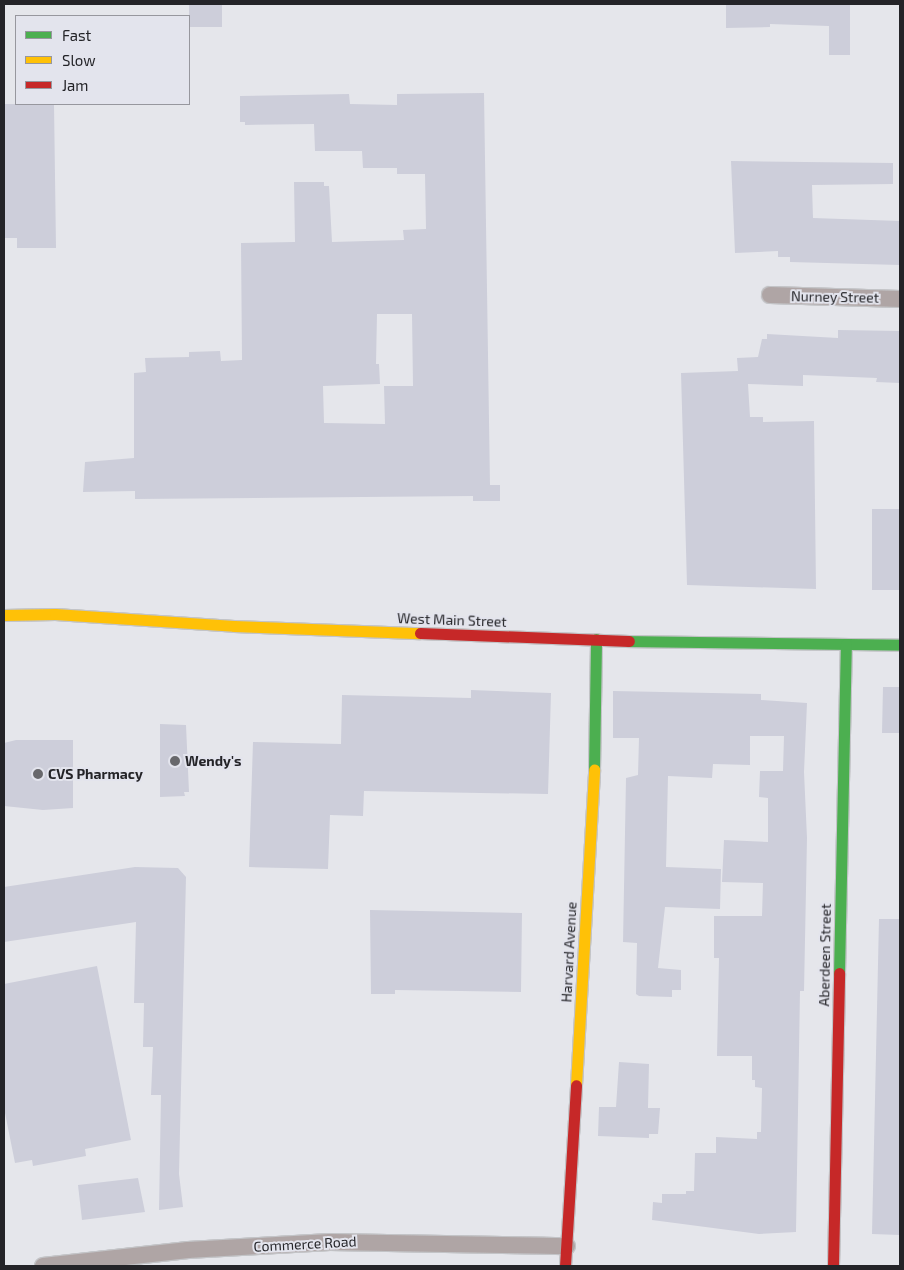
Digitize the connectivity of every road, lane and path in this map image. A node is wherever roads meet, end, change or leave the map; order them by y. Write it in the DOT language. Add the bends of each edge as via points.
graph roads {
  1 [pos="770,295"];
  2 [pos="900,299"];
  3 [pos="4,615"];
  4 [pos="596,639"];
  5 [pos="846,644"];
  6 [pos="900,645"];
  7 [pos="567,1246"];
  8 [pos="43,1266"];
  9 [pos="565,1266"];
  10 [pos="833,1266"];
  1 -- 2 [label="street, Nurney Street"];
  3 -- 4 [label="street, West Main Street" via="55,614 234,626"];
  4 -- 5 [label="street, West Main Street" via="713,644"];
  4 -- 7 [label="street, Harvard Avenue" via="594,779"];
  5 -- 6 [label="street, West Main Street"];
  5 -- 10 [label="street, Aberdeen Street"];
  7 -- 8 [label="street, Commerce Road" via="330,1242 178,1251"];
  7 -- 9 [label="street, Harvard Avenue"];
}
